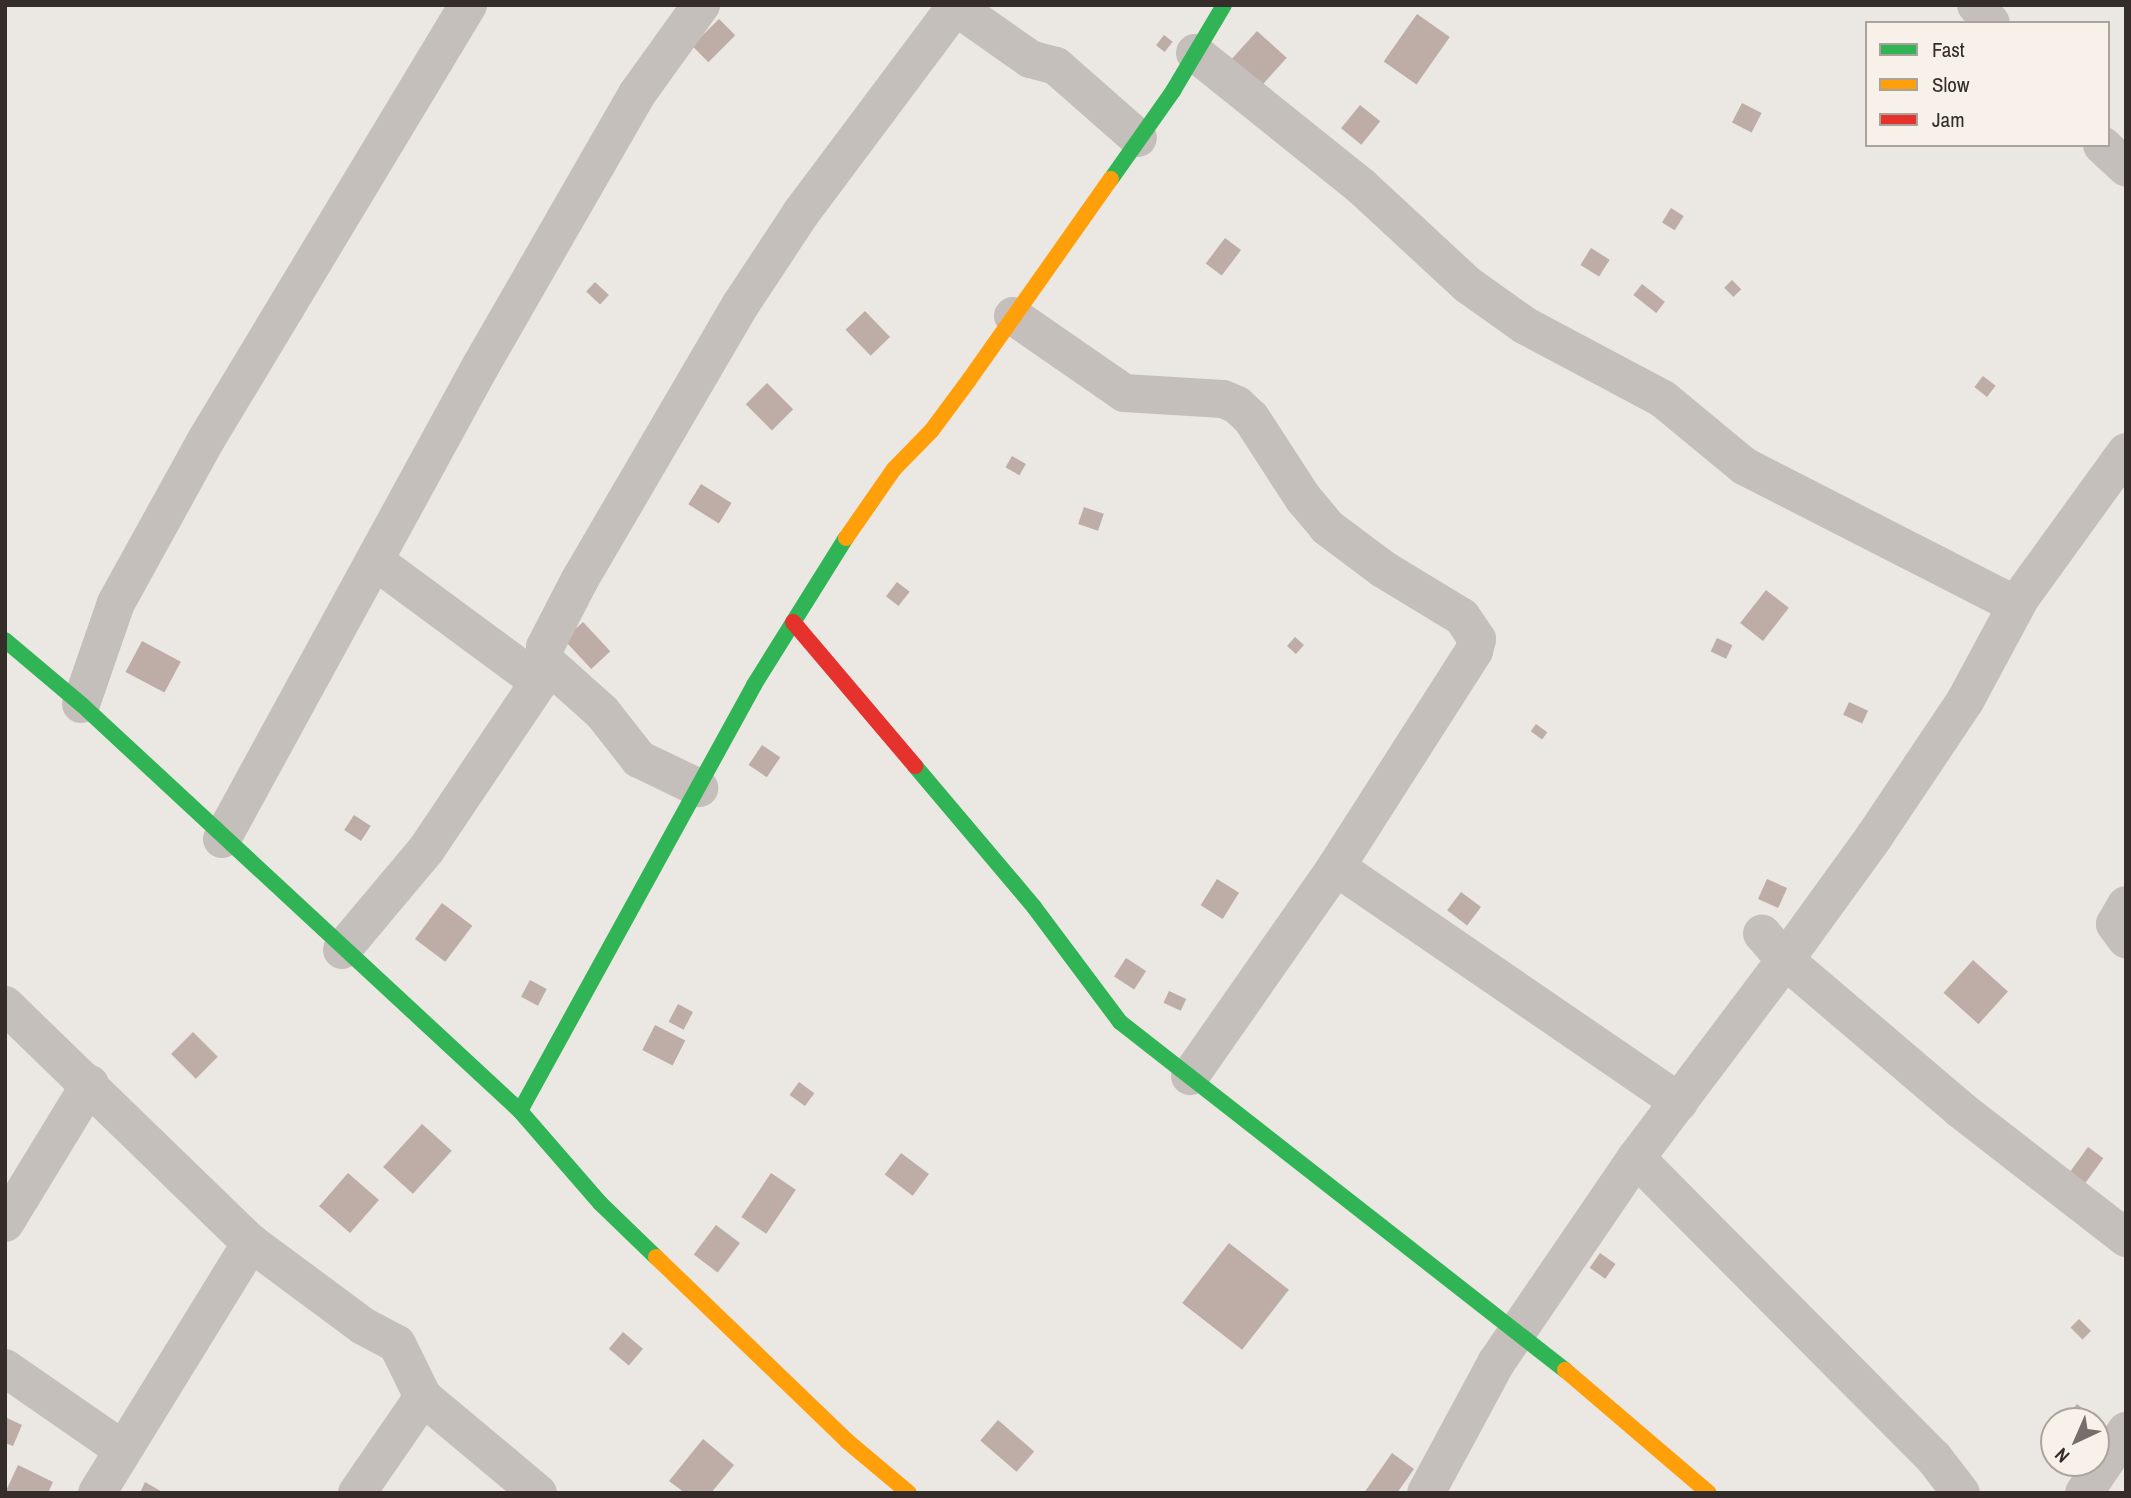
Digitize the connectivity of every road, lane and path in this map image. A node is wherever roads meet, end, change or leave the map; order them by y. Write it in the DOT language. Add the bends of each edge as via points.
graph roads {
  1 [pos="468,5"];
  2 [pos="701,5"];
  3 [pos="1224,5"];
  4 [pos="1976,5"];
  5 [pos="954,6"];
  6 [pos="1989,21"];
  7 [pos="1195,53"];
  8 [pos="1138,138"];
  9 [pos="2104,147"];
  10 [pos="2126,167"];
  11 [pos="1013,316"];
  12 [pos="2126,452"];
  13 [pos="374,561"];
  14 [pos="2016,605"];
  15 [pos="793,622"];
  16 [pos="9,650"];
  17 [pos="542,672"];
  18 [pos="81,704"];
  19 [pos="699,788"];
  20 [pos="222,839"];
  21 [pos="1336,867"];
  22 [pos="2126,905"];
  23 [pos="2126,939"];
  24 [pos="1773,947"];
  25 [pos="342,950"];
  26 [pos="5,1005"];
  27 [pos="1190,1076"];
  28 [pos="90,1084"];
  29 [pos="1679,1102"];
  30 [pos="520,1111"];
  31 [pos="1636,1158"];
  32 [pos="5,1223"];
  33 [pos="2126,1238"];
  34 [pos="251,1243"];
  35 [pos="1518,1331"];
  36 [pos="5,1368"];
  37 [pos="423,1397"];
  38 [pos="2126,1431"];
  39 [pos="122,1449"];
  40 [pos="97,1493"];
  41 [pos="357,1493"];
  42 [pos="538,1493"];
  43 [pos="909,1493"];
  44 [pos="1426,1493"];
  45 [pos="1709,1493"];
  46 [pos="1961,1493"];
  47 [pos="2084,1493"];
  1 -- 18 [label="street" via="179,488 116,603"];
  2 -- 13 [label="street" via="637,94"];
  3 -- 7 [label="street"];
  4 -- 6 [label="street"];
  5 -- 8 [label="street" via="1030,59 1056,66"];
  5 -- 17 [label="street" via="741,304 579,581 545,647"];
  7 -- 8 [label="street"];
  7 -- 14 [label="street" via="1362,187 1468,285 1524,325 1663,400 1744,466"];
  8 -- 11 [label="street"];
  9 -- 10 [label="street"];
  11 -- 15 [label="street" via="932,430 894,469"];
  11 -- 21 [label="street" via="1124,393 1223,399 1237,405 1251,418 1327,527 1473,628 1477,639 1474,651"];
  12 -- 14 [label="street"];
  13 -- 17 [label="street"];
  13 -- 20 [label="street"];
  14 -- 24 [label="street" via="1965,701 1874,837"];
  15 -- 19 [label="street"];
  15 -- 27 [label="street" via="1034,907 1120,1022"];
  16 -- 18 [label="street"];
  17 -- 19 [label="street" via="602,712 639,759"];
  17 -- 25 [label="street" via="426,850"];
  18 -- 20 [label="street"];
  19 -- 30 [label="street"];
  20 -- 25 [label="street"];
  21 -- 27 [label="street"];
  21 -- 29 [label="street"];
  22 -- 23 [label="street" via="2115,924"];
  24 -- 29 [label="street"];
  24 -- 33 [label="street" via="1961,1110"];
  25 -- 30 [label="street"];
  26 -- 28 [label="street"];
  27 -- 35 [label="street"];
  28 -- 32 [label="street"];
  28 -- 34 [label="street"];
  29 -- 31 [label="street"];
  30 -- 43 [label="street" via="610,1213 846,1441"];
  31 -- 35 [label="street"];
  31 -- 46 [label="street" via="1934,1458"];
  34 -- 37 [label="street" via="363,1326 397,1344"];
  34 -- 39 [label="street"];
  35 -- 44 [label="street"];
  35 -- 45 [label="street"];
  36 -- 39 [label="street"];
  37 -- 41 [label="street"];
  37 -- 42 [label="street"];
  38 -- 47 [label="street"];
  39 -- 40 [label="street"];
}
